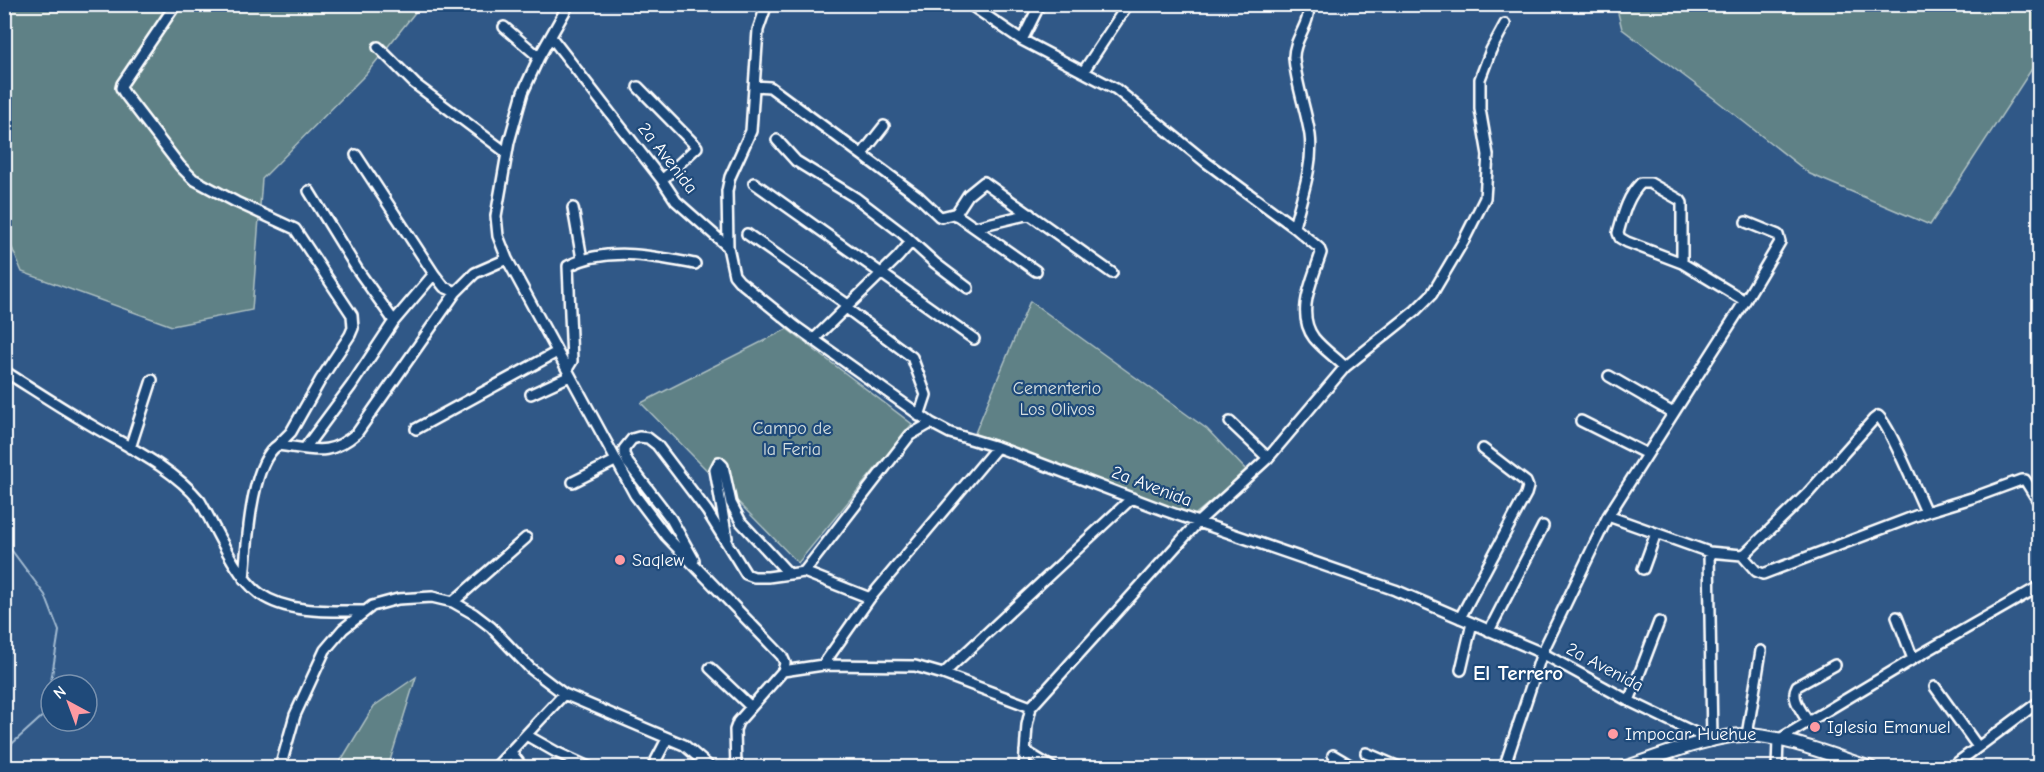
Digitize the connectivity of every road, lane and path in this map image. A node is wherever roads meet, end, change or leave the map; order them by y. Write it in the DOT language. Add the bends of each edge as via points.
graph roads {
  1 [pos="176,4"];
  2 [pos="767,4"];
  3 [pos="969,4"];
  4 [pos="990,4"];
  5 [pos="1040,4"];
  6 [pos="1128,4"];
  7 [pos="1308,4"];
  8 [pos="567,5"];
  9 [pos="984,15"];
  10 [pos="1505,24"];
  11 [pos="504,27"];
  12 [pos="551,37"];
  13 [pos="1022,39"];
  14 [pos="378,47"];
  15 [pos="539,57"];
  16 [pos="1083,72"];
  17 [pos="754,86"];
  18 [pos="638,87"];
  19 [pos="884,126"];
  20 [pos="777,140"];
  21 [pos="507,153"];
  22 [pos="862,154"];
  23 [pos="356,155"];
  24 [pos="662,180"];
  25 [pos="754,183"];
  26 [pos="309,191"];
  27 [pos="573,208"];
  28 [pos="955,214"];
  29 [pos="1030,214"];
  30 [pos="1746,222"];
  31 [pos="1294,227"];
  32 [pos="975,228"];
  33 [pos="747,234"];
  34 [pos="911,242"];
  35 [pos="728,247"];
  36 [pos="507,259"];
  37 [pos="582,259"];
  38 [pos="1682,263"];
  39 [pos="695,264"];
  40 [pos="1036,271"];
  41 [pos="1112,273"];
  42 [pos="434,274"];
  43 [pos="881,274"];
  44 [pos="968,288"];
  45 [pos="456,292"];
  46 [pos="1745,301"];
  47 [pos="847,307"];
  48 [pos="393,321"];
  49 [pos="974,339"];
  50 [pos="813,340"];
  51 [pos="557,352"];
  52 [pos="1345,367"];
  53 [pos="569,373"];
  54 [pos="9,374"];
  55 [pos="1609,376"];
  56 [pos="152,380"];
  57 [pos="531,394"];
  58 [pos="1672,413"];
  59 [pos="919,416"];
  60 [pos="1581,421"];
  61 [pos="1230,422"];
  62 [pos="931,423"];
  63 [pos="416,429"];
  64 [pos="278,445"];
  65 [pos="997,447"];
  66 [pos="130,448"];
  67 [pos="305,448"];
  68 [pos="1483,449"];
  69 [pos="1647,454"];
  70 [pos="1268,458"];
  71 [pos="615,460"];
  72 [pos="573,482"];
  73 [pos="1132,498"];
  74 [pos="2038,500"];
  75 [pos="1926,512"];
  76 [pos="1608,516"];
  77 [pos="1198,522"];
  78 [pos="1543,526"];
  79 [pos="1656,533"];
  80 [pos="526,538"];
  81 [pos="729,546"];
  82 [pos="1709,552"];
  83 [pos="1742,555"];
  84 [pos="1643,569"];
  85 [pos="804,572"];
  86 [pos="789,574"];
  87 [pos="702,575"];
  88 [pos="244,579"];
  89 [pos="2040,586"];
  90 [pos="870,597"];
  91 [pos="453,602"];
  92 [pos="365,611"];
  93 [pos="1897,617"];
  94 [pos="1460,618"];
  95 [pos="1659,622"];
  96 [pos="1472,623"];
  97 [pos="1489,631"];
  98 [pos="1761,651"];
  99 [pos="1542,653"];
  100 [pos="1913,659"];
  101 [pos="823,664"];
  102 [pos="1835,665"];
  103 [pos="710,668"];
  104 [pos="1461,670"];
  105 [pos="783,671"];
  106 [pos="943,674"];
  107 [pos="1935,687"];
  108 [pos="564,694"];
  109 [pos="1629,701"];
  110 [pos="2040,701"];
  111 [pos="751,706"];
  112 [pos="1031,707"];
  113 [pos="1808,722"];
  114 [pos="526,735"];
  115 [pos="1747,735"];
  116 [pos="667,739"];
  117 [pos="1779,740"];
  118 [pos="1712,741"];
  119 [pos="1978,747"];
  120 [pos="510,751"];
  121 [pos="1025,751"];
  122 [pos="1366,753"];
  123 [pos="1333,755"];
  124 [pos="280,768"];
  125 [pos="495,768"];
  126 [pos="523,768"];
  127 [pos="591,768"];
  128 [pos="652,768"];
  129 [pos="711,768"];
  130 [pos="736,768"];
  131 [pos="1024,768"];
  132 [pos="1053,768"];
  133 [pos="1355,768"];
  134 [pos="1401,768"];
  135 [pos="1504,768"];
  136 [pos="1624,768"];
  137 [pos="1777,768"];
  138 [pos="1871,768"];
  139 [pos="1950,768"];
  1 -- 64 [label="street" via="122,84 124,93 194,179 295,229 352,315 350,335 291,432"];
  2 -- 17 [label="street" via="758,30"];
  3 -- 9 [label="street"];
  4 -- 9 [label="street"];
  5 -- 13 [label="street"];
  6 -- 16 [label="street"];
  7 -- 31 [label="street" via="1308,16 1294,56 1310,137 1310,157"];
  8 -- 12 [label="street"];
  9 -- 13 [label="street"];
  10 -- 52 [label="street" via="1480,79 1479,109 1488,155 1485,198 1432,294"];
  11 -- 15 [label="street"];
  12 -- 15 [label="street"];
  12 -- 24 [label="street, 2a Avenida"];
  13 -- 16 [label="street"];
  14 -- 21 [label="street" via="416,84"];
  15 -- 21 [label="street" via="523,92"];
  16 -- 31 [label="street" via="1116,89"];
  17 -- 22 [label="street" via="770,87"];
  17 -- 35 [label="street" via="751,131 727,191"];
  18 -- 24 [label="street" via="697,147"];
  19 -- 22 [label="street"];
  20 -- 34 [label="street" via="796,160 856,198"];
  21 -- 36 [label="street" via="496,216 498,236"];
  22 -- 28 [label="street" via="941,218"];
  23 -- 42 [label="street"];
  24 -- 35 [label="street, 2a Avenida" via="676,201"];
  25 -- 43 [label="street"];
  26 -- 48 [label="street"];
  27 -- 37 [label="street"];
  28 -- 29 [label="street" via="968,195 984,182"];
  28 -- 32 [label="street"];
  29 -- 32 [label="street"];
  29 -- 41 [label="street"];
  30 -- 46 [label="street" via="1778,235 1780,242"];
  31 -- 52 [label="street" via="1321,253 1306,297 1307,324 1314,338"];
  32 -- 40 [label="street"];
  33 -- 47 [label="street"];
  34 -- 43 [label="street"];
  34 -- 44 [label="street"];
  35 -- 50 [label="street, 2a Avenida" via="739,281"];
  36 -- 45 [label="street" via="475,273"];
  36 -- 51 [label="street"];
  37 -- 39 [label="street" via="643,254"];
  37 -- 53 [label="street" via="566,268 572,361"];
  38 -- 38 [label="street" via="1682,203 1650,183 1641,183 1626,206 1620,238"];
  38 -- 46 [label="street"];
  42 -- 45 [label="street" via="444,287"];
  42 -- 48 [label="street"];
  43 -- 47 [label="street"];
  43 -- 49 [label="street"];
  45 -- 67 [label="street" via="357,434 327,451"];
  46 -- 58 [label="street"];
  47 -- 50 [label="street"];
  47 -- 59 [label="street" via="912,357 927,395"];
  48 -- 67 [label="street"];
  50 -- 59 [label="street, 2a Avenida"];
  51 -- 53 [label="street"];
  51 -- 63 [label="street"];
  52 -- 70 [label="street"];
  53 -- 57 [label="street"];
  53 -- 71 [label="street"];
  54 -- 66 [label="street"];
  55 -- 58 [label="street"];
  56 -- 66 [label="street"];
  58 -- 69 [label="street"];
  59 -- 62 [label="street, 2a Avenida"];
  60 -- 69 [label="street"];
  61 -- 70 [label="street"];
  62 -- 65 [label="street, 2a Avenida"];
  62 -- 85 [label="street" via="910,435"];
  64 -- 67 [label="street"];
  64 -- 88 [label="street" via="268,451 251,509"];
  65 -- 73 [label="street, 2a Avenida"];
  65 -- 90 [label="street"];
  66 -- 88 [label="street" via="193,492"];
  68 -- 94 [label="street" via="1528,487"];
  69 -- 76 [label="street"];
  70 -- 77 [label="street"];
  71 -- 72 [label="street"];
  71 -- 87 [label="street" via="635,495"];
  73 -- 77 [label="street, 2a Avenida"];
  73 -- 106 [label="street"];
  74 -- 75 [label="street" via="2025,480 2021,480"];
  75 -- 83 [label="street" via="1763,574"];
  75 -- 83 [label="street" via="1878,416 1808,493"];
  76 -- 79 [label="street"];
  76 -- 99 [label="street"];
  77 -- 94 [label="street, 2a Avenida" via="1395,590"];
  77 -- 112 [label="street"];
  78 -- 97 [label="street"];
  79 -- 82 [label="street"];
  79 -- 84 [label="street"];
  80 -- 91 [label="street"];
  81 -- 86 [label="street" via="746,574 768,578"];
  81 -- 86 [label="street" via="715,470 718,462 723,466 731,503 741,522"];
  81 -- 87 [label="street" via="657,445 639,436 626,443 624,454 628,463 671,519"];
  82 -- 83 [label="street"];
  82 -- 118 [label="street"];
  85 -- 86 [label="street"];
  85 -- 90 [label="street"];
  87 -- 105 [label="street" via="782,656"];
  88 -- 92 [label="street" via="261,595 288,605 328,612"];
  89 -- 100 [label="street"];
  90 -- 101 [label="street"];
  91 -- 92 [label="street" via="432,597 398,599"];
  91 -- 108 [label="street" via="491,627 530,668"];
  92 -- 124 [label="street" via="343,628 326,650 295,715"];
  93 -- 100 [label="street"];
  94 -- 96 [label="street, 2a Avenida"];
  95 -- 109 [label="street"];
  96 -- 97 [label="street, 2a Avenida"];
  96 -- 104 [label="street"];
  97 -- 99 [label="street, 2a Avenida"];
  98 -- 115 [label="street"];
  99 -- 109 [label="street, 2a Avenida"];
  99 -- 135 [label="street"];
  100 -- 113 [label="street"];
  101 -- 105 [label="street"];
  101 -- 106 [label="street" via="915,666"];
  102 -- 113 [label="street" via="1797,686 1794,692"];
  103 -- 111 [label="street"];
  105 -- 111 [label="street"];
  106 -- 112 [label="street"];
  107 -- 119 [label="street"];
  108 -- 114 [label="street"];
  108 -- 116 [label="street"];
  109 -- 118 [label="street, 2a Avenida"];
  110 -- 119 [label="street"];
  111 -- 130 [label="street" via="735,730"];
  112 -- 121 [label="street"];
  113 -- 117 [label="street"];
  114 -- 120 [label="street"];
  114 -- 127 [label="street"];
  115 -- 117 [label="street"];
  115 -- 118 [label="street"];
  116 -- 128 [label="street"];
  116 -- 129 [label="street" via="684,745"];
  117 -- 137 [label="street"];
  117 -- 138 [label="street"];
  118 -- 136 [label="street"];
  119 -- 139 [label="street"];
  120 -- 125 [label="street"];
  120 -- 126 [label="street"];
  121 -- 131 [label="street"];
  121 -- 132 [label="street"];
  122 -- 134 [label="street"];
  123 -- 133 [label="street"];
}
